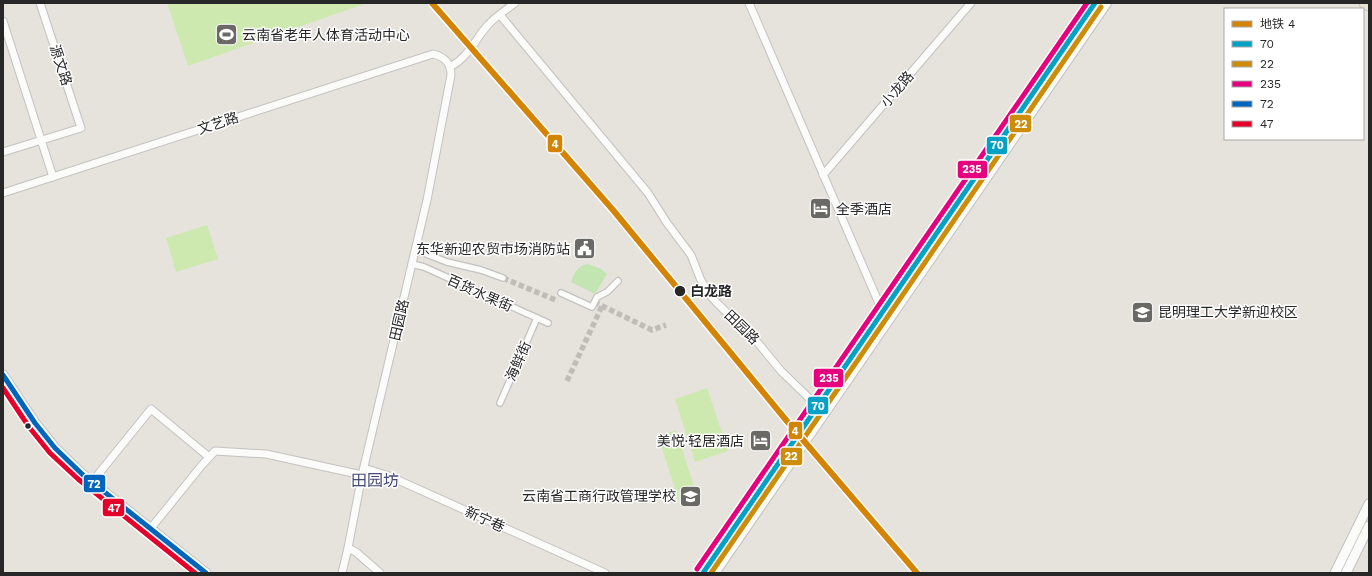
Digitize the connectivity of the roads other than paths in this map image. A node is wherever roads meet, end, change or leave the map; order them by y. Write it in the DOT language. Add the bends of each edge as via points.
graph roads {
  1 [pos="40,3"];
  2 [pos="515,3"];
  3 [pos="749,3"];
  4 [pos="971,3"];
  5 [pos="1095,3"];
  6 [pos="1106,3"];
  7 [pos="1365,3"];
  8 [pos="1369,5"];
  9 [pos="500,14"];
  10 [pos="3,21"];
  11 [pos="450,67"];
  12 [pos="41,140"];
  13 [pos="3,152"];
  14 [pos="822,175"];
  15 [pos="53,177"];
  16 [pos="3,193"];
  17 [pos="416,250"];
  18 [pos="412,264"];
  19 [pos="503,278"];
  20 [pos="618,281"];
  21 [pos="561,293"];
  22 [pos="884,316"];
  23 [pos="537,318"];
  24 [pos="548,323"];
  25 [pos="3,375"];
  26 [pos="500,403"];
  27 [pos="818,404"];
  28 [pos="209,457"];
  29 [pos="363,472"];
  30 [pos="92,482"];
  31 [pos="1369,504"];
  32 [pos="1369,526"];
  33 [pos="151,528"];
  34 [pos="348,548"];
  35 [pos="206,573"];
  36 [pos="342,573"];
  37 [pos="380,573"];
  38 [pos="605,573"];
  39 [pos="702,573"];
  40 [pos="714,573"];
  41 [pos="1335,573"];
  42 [pos="1346,573"];
  1 -- 12 [label="street, 源文路" via="81,128"];
  2 -- 9 [label="street"];
  3 -- 14 [label="street"];
  4 -- 14 [label="street, 小龙路"];
  5 -- 22 [label="main road"];
  6 -- 22 [label="main road" via="987,178"];
  7 -- 8 [label="main road"];
  9 -- 11 [label="street" via="464,56"];
  9 -- 27 [label="street, 田园路" via="648,193 691,255 707,292 758,343 781,371"];
  10 -- 12 [label="street"];
  11 -- 15 [label="street, 文艺路" via="441,56 433,54"];
  11 -- 17 [label="street, 田园路" via="451,75"];
  12 -- 13 [label="street"];
  12 -- 15 [label="street"];
  14 -- 22 [label="street"];
  15 -- 16 [label="street, 文艺路"];
  17 -- 18 [label="street, 田园路"];
  17 -- 19 [label="street"];
  18 -- 23 [label="street, 百货水果街" via="424,267"];
  18 -- 29 [label="street, 田园路"];
  20 -- 21 [label="street" via="607,292 597,297 592,307"];
  22 -- 27 [label="main road"];
  22 -- 40 [label="main road"];
  23 -- 24 [label="street, 百货水果街"];
  23 -- 26 [label="street, 海鲜街"];
  25 -- 30 [label="street" via="55,448"];
  27 -- 39 [label="main road"];
  28 -- 29 [label="street, 新宁巷" via="215,450 266,454"];
  28 -- 30 [label="street" via="151,409"];
  28 -- 33 [label="street"];
  29 -- 34 [label="street, 田园路"];
  29 -- 38 [label="street, 新宁巷" via="389,476"];
  30 -- 33 [label="street"];
  31 -- 41 [label="street"];
  32 -- 42 [label="street"];
  33 -- 35 [label="street"];
  34 -- 36 [label="street, 田园路"];
  34 -- 37 [label="street"];
}
